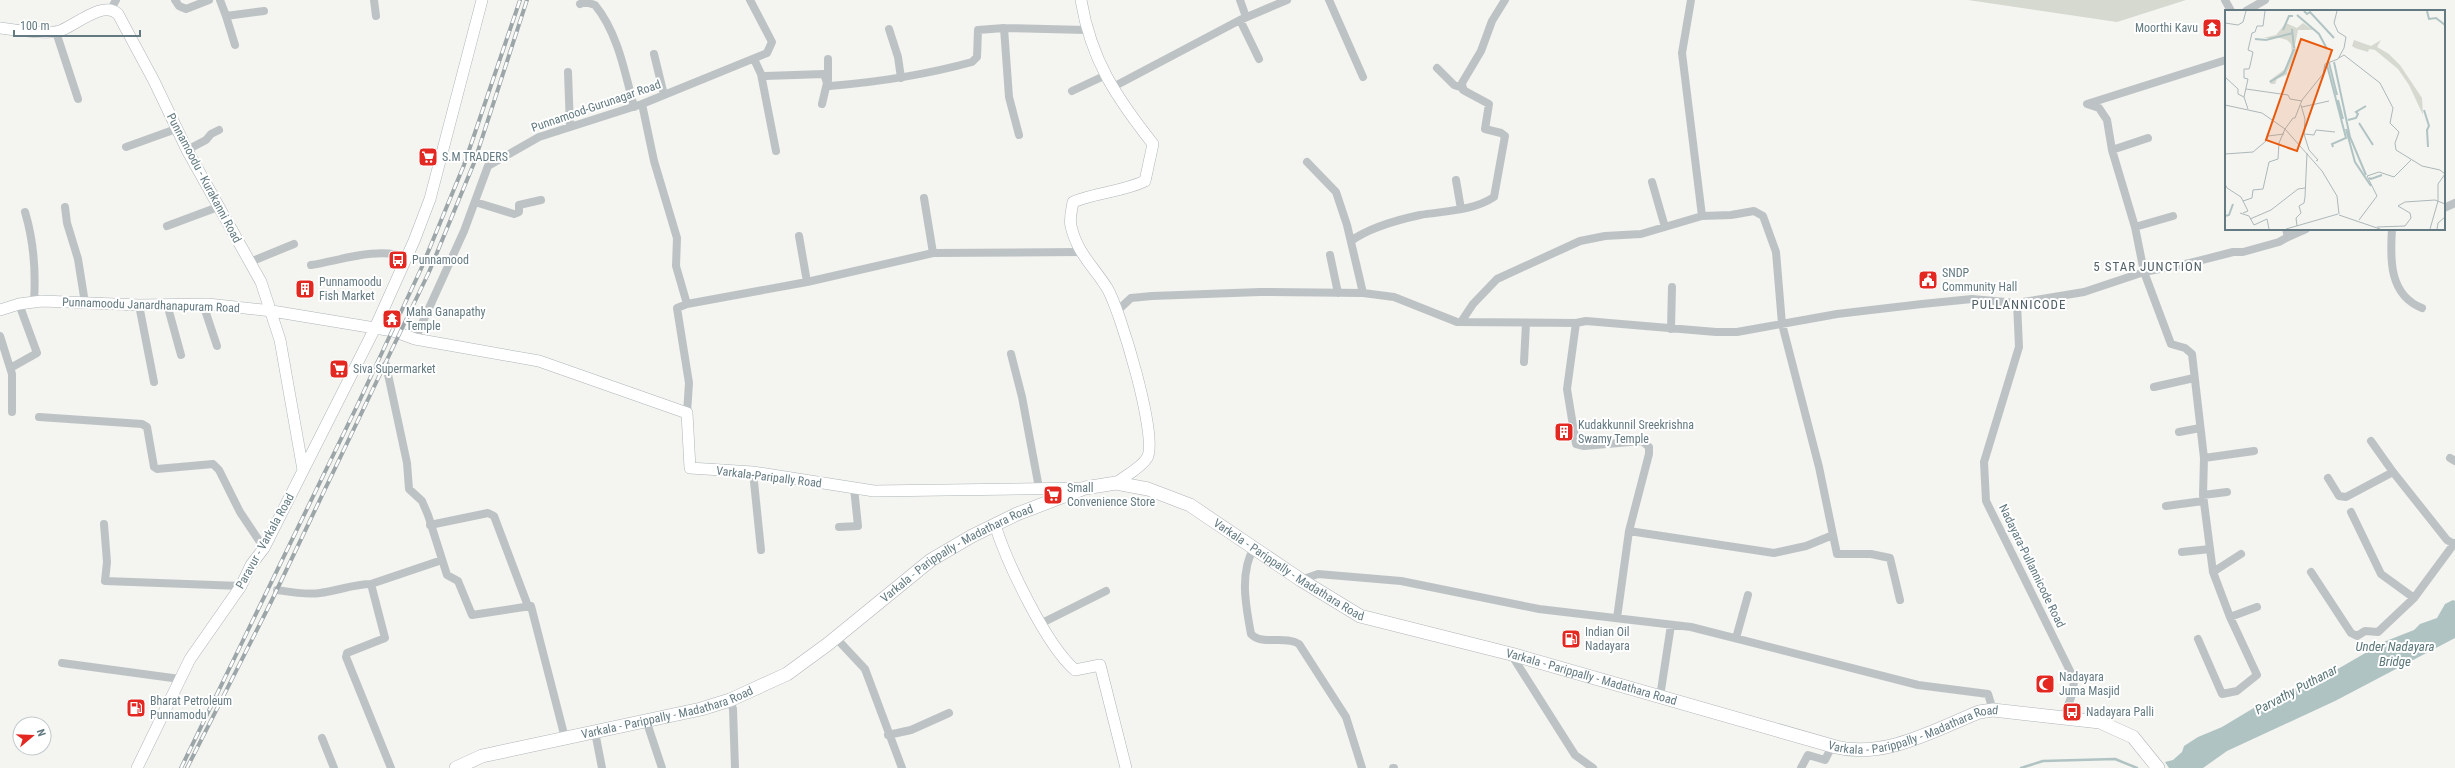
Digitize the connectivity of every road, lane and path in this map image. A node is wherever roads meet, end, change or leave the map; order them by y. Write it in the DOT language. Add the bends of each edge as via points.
graph roads {
  1 [pos="175,0"];
  2 [pos="209,0"];
  3 [pos="220,0"];
  4 [pos="374,0"];
  5 [pos="482,0"];
  6 [pos="750,0"];
  7 [pos="1081,0"];
  8 [pos="1240,0"];
  9 [pos="1287,0"];
  10 [pos="1329,0"];
  11 [pos="1505,0"];
  12 [pos="1690,0"];
  13 [pos="2225,0"];
  14 [pos="2265,0"];
  15 [pos="1278,2"];
  16 [pos="114,4"];
  17 [pos="580,4"];
  18 [pos="2230,10"];
  19 [pos="2248,10"];
  20 [pos="264,11"];
  21 [pos="226,16"];
  22 [pos="376,16"];
  23 [pos="1243,19"];
  24 [pos="0,28"];
  25 [pos="889,28"];
  26 [pos="1004,28"];
  27 [pos="1086,30"];
  28 [pos="56,32"];
  29 [pos="235,45"];
  30 [pos="654,54"];
  31 [pos="754,59"];
  32 [pos="828,59"];
  33 [pos="1259,59"];
  34 [pos="2225,60"];
  35 [pos="1437,68"];
  36 [pos="568,72"];
  37 [pos="761,74"];
  38 [pos="1106,75"];
  39 [pos="1363,77"];
  40 [pos="901,78"];
  41 [pos="827,84"];
  42 [pos="1113,87"];
  43 [pos="1463,88"];
  44 [pos="1072,91"];
  45 [pos="664,95"];
  46 [pos="78,99"];
  47 [pos="822,104"];
  48 [pos="638,105"];
  49 [pos="570,127"];
  50 [pos="176,130"];
  51 [pos="219,130"];
  52 [pos="1019,135"];
  53 [pos="2148,138"];
  54 [pos="126,147"];
  55 [pos="187,150"];
  56 [pos="2112,150"];
  57 [pos="776,151"];
  58 [pos="1307,162"];
  59 [pos="1456,180"];
  60 [pos="1652,182"];
  61 [pos="924,198"];
  62 [pos="541,200"];
  63 [pos="475,202"];
  64 [pos="2455,203"];
  65 [pos="65,207"];
  66 [pos="218,207"];
  67 [pos="2445,208"];
  68 [pos="1461,209"];
  69 [pos="25,212"];
  70 [pos="1702,216"];
  71 [pos="2173,216"];
  72 [pos="167,226"];
  73 [pos="1665,227"];
  74 [pos="2135,227"];
  75 [pos="2301,230"];
  76 [pos="2392,230"];
  77 [pos="2287,233"];
  78 [pos="798,236"];
  79 [pos="1351,241"];
  80 [pos="294,244"];
  81 [pos="1081,252"];
  82 [pos="933,253"];
  83 [pos="1330,255"];
  84 [pos="407,257"];
  85 [pos="250,262"];
  86 [pos="311,265"];
  87 [pos="2144,272"];
  88 [pos="807,282"];
  89 [pos="1672,287"];
  90 [pos="1338,293"];
  91 [pos="1363,293"];
  92 [pos="34,302"];
  93 [pos="2017,302"];
  94 [pos="85,303"];
  95 [pos="20,304"];
  96 [pos="167,304"];
  97 [pos="203,304"];
  98 [pos="687,304"];
  99 [pos="139,305"];
  100 [pos="2422,308"];
  101 [pos="0,310"];
  102 [pos="272,311"];
  103 [pos="1116,312"];
  104 [pos="1461,322"];
  105 [pos="1576,323"];
  106 [pos="1526,324"];
  107 [pos="1782,324"];
  108 [pos="1671,329"];
  109 [pos="374,330"];
  110 [pos="0,336"];
  111 [pos="415,339"];
  112 [pos="218,346"];
  113 [pos="1011,354"];
  114 [pos="181,355"];
  115 [pos="1524,362"];
  116 [pos="386,365"];
  117 [pos="14,366"];
  118 [pos="2194,378"];
  119 [pos="154,382"];
  120 [pos="2154,387"];
  121 [pos="12,412"];
  122 [pos="687,412"];
  123 [pos="40,417"];
  124 [pos="2200,428"];
  125 [pos="2179,432"];
  126 [pos="2371,441"];
  127 [pos="2254,451"];
  128 [pos="2204,458"];
  129 [pos="303,470"];
  130 [pos="753,472"];
  131 [pos="2394,472"];
  132 [pos="2328,478"];
  133 [pos="1116,483"];
  134 [pos="854,488"];
  135 [pos="1038,488"];
  136 [pos="1085,488"];
  137 [pos="2227,492"];
  138 [pos="2203,498"];
  139 [pos="2166,506"];
  140 [pos="2352,512"];
  141 [pos="104,524"];
  142 [pos="430,525"];
  143 [pos="995,525"];
  144 [pos="839,527"];
  145 [pos="1629,531"];
  146 [pos="1833,535"];
  147 [pos="2454,544"];
  148 [pos="264,548"];
  149 [pos="1254,548"];
  150 [pos="2210,549"];
  151 [pos="761,550"];
  152 [pos="2182,552"];
  153 [pos="2241,554"];
  154 [pos="442,560"];
  155 [pos="2213,572"];
  156 [pos="2311,572"];
  157 [pos="1301,580"];
  158 [pos="371,584"];
  159 [pos="241,586"];
  160 [pos="277,590"];
  161 [pos="1106,591"];
  162 [pos="1748,594"];
  163 [pos="2414,598"];
  164 [pos="1900,600"];
  165 [pos="528,606"];
  166 [pos="2257,607"];
  167 [pos="2230,617"];
  168 [pos="1617,618"];
  169 [pos="1042,623"];
  170 [pos="1671,625"];
  171 [pos="836,638"];
  172 [pos="1736,638"];
  173 [pos="2198,639"];
  174 [pos="1511,654"];
  175 [pos="62,663"];
  176 [pos="180,679"];
  177 [pos="1660,697"];
  178 [pos="730,700"];
  179 [pos="1993,710"];
  180 [pos="949,713"];
  181 [pos="2063,719"];
  182 [pos="646,720"];
  183 [pos="594,732"];
  184 [pos="888,735"];
  185 [pos="322,738"];
  186 [pos="565,738"];
  187 [pos="1832,746"];
  188 [pos="137,768"];
  189 [pos="334,768"];
  190 [pos="391,768"];
  191 [pos="456,768"];
  192 [pos="602,768"];
  193 [pos="662,768"];
  194 [pos="735,768"];
  195 [pos="902,768"];
  196 [pos="1126,768"];
  197 [pos="1362,768"];
  198 [pos="1593,768"];
  199 [pos="1801,768"];
  200 [pos="2158,768"];
  1 -- 2 [label="street" via="179,6 186,9"];
  3 -- 21 [label="street"];
  4 -- 22 [label="street"];
  5 -- 84 [label="main road, Paravur - Varkala Road" via="430,199"];
  6 -- 31 [label="street, Punnamood-Gurunagar Road" via="772,42 767,53"];
  7 -- 27 [label="main road"];
  8 -- 23 [label="street"];
  9 -- 15 [label="street"];
  10 -- 39 [label="street"];
  11 -- 43 [label="street" via="1492,21 1480,51 1462,84"];
  12 -- 70 [label="street" via="1682,53"];
  13 -- 18 [label="street"];
  14 -- 19 [label="street"];
  15 -- 23 [label="street"];
  16 -- 28 [label="main road, Punnamoodu - Kurakanni Road"];
  16 -- 50 [label="main road, Punnamoodu - Kurakanni Road"];
  17 -- 48 [label="street" via="585,2 596,5 608,25"];
  20 -- 21 [label="street"];
  21 -- 29 [label="street"];
  23 -- 33 [label="street"];
  23 -- 42 [label="street"];
  24 -- 28 [label="main road"];
  25 -- 40 [label="street"];
  26 -- 27 [label="street"];
  26 -- 40 [label="street" via="978,30 977,57 972,62"];
  26 -- 52 [label="street" via="1009,97"];
  27 -- 38 [label="main road"];
  28 -- 46 [label="street"];
  30 -- 45 [label="street"];
  31 -- 37 [label="street"];
  31 -- 45 [label="street, Punnamood-Gurunagar Road"];
  32 -- 41 [label="street"];
  34 -- 56 [label="street" via="2087,104 2103,112 2107,120"];
  35 -- 43 [label="street" via="1454,85"];
  36 -- 49 [label="street"];
  37 -- 41 [label="street" via="824,74"];
  37 -- 57 [label="street"];
  38 -- 42 [label="main road"];
  38 -- 44 [label="street"];
  40 -- 41 [label="street" via="847,85"];
  41 -- 47 [label="street"];
  42 -- 81 [label="main road" via="1153,144 1145,181 1132,187 1090,195 1073,202 1070,225"];
  43 -- 68 [label="street" via="1489,104 1485,129 1501,132 1505,140 1494,197"];
  45 -- 48 [label="street, Punnamood-Gurunagar Road"];
  48 -- 49 [label="street, Punnamood-Gurunagar Road"];
  48 -- 98 [label="street" via="677,238 676,266"];
  49 -- 63 [label="street, Punnamood-Gurunagar Road" via="539,137 488,166"];
  50 -- 54 [label="street"];
  50 -- 55 [label="main road, Punnamoodu - Kurakanni Road"];
  51 -- 55 [label="street"];
  53 -- 56 [label="street"];
  55 -- 66 [label="main road, Punnamoodu - Kurakanni Road"];
  56 -- 74 [label="street"];
  58 -- 79 [label="street" via="1336,192"];
  59 -- 68 [label="street"];
  60 -- 73 [label="street"];
  61 -- 82 [label="street"];
  62 -- 63 [label="street" via="521,203 519,212 514,214"];
  63 -- 111 [label="street, Punnamood-Gurunagar Road"];
  64 -- 67 [label="street"];
  65 -- 94 [label="street" via="78,259"];
  66 -- 72 [label="street"];
  66 -- 85 [label="main road, Punnamoodu - Kurakanni Road"];
  68 -- 79 [label="street" via="1392,223 1362,233"];
  69 -- 92 [label="street" via="33,241 36,269"];
  70 -- 73 [label="street"];
  70 -- 107 [label="street" via="1754,211 1763,216 1776,252"];
  71 -- 74 [label="street"];
  73 -- 104 [label="street" via="1641,234 1604,236 1580,241 1552,253 1497,279 1473,304"];
  74 -- 87 [label="street"];
  75 -- 77 [label="street"];
  76 -- 100 [label="street" via="2391,262 2394,278 2406,299"];
  77 -- 87 [label="street" via="2279,242"];
  78 -- 88 [label="street"];
  79 -- 91 [label="street"];
  80 -- 85 [label="street"];
  81 -- 82 [label="street"];
  81 -- 103 [label="main road" via="1108,289"];
  82 -- 88 [label="street"];
  83 -- 90 [label="street"];
  84 -- 86 [label="street" via="381,253"];
  84 -- 109 [label="main road, Paravur - Varkala Road"];
  85 -- 102 [label="main road, Punnamoodu - Kurakanni Road"];
  87 -- 93 [label="street" via="2084,292"];
  87 -- 118 [label="street" via="2171,344 2185,348 2192,354"];
  88 -- 98 [label="street"];
  89 -- 108 [label="street"];
  90 -- 91 [label="street"];
  90 -- 103 [label="street" via="1228,292 1152,296 1131,298"];
  91 -- 104 [label="street" via="1394,297 1425,311"];
  92 -- 94 [label="main road, Punnamoodu Janardhanapuram Road"];
  92 -- 95 [label="main road, Punnamoodu Janardhanapuram Road"];
  93 -- 107 [label="street" via="1972,299 1837,314"];
  93 -- 181 [label="street, Nadayara-Pullannicode Road" via="2020,347 1984,462 1986,501 2074,680 2073,692"];
  94 -- 99 [label="main road, Punnamoodu Janardhanapuram Road"];
  95 -- 101 [label="main road, Punnamoodu Janardhanapuram Road"];
  95 -- 117 [label="street" via="37,352"];
  96 -- 97 [label="main road, Punnamoodu Janardhanapuram Road"];
  96 -- 99 [label="main road, Punnamoodu Janardhanapuram Road"];
  96 -- 114 [label="street"];
  97 -- 102 [label="main road, Punnamoodu Janardhanapuram Road"];
  97 -- 112 [label="street"];
  98 -- 122 [label="street" via="677,308 689,383"];
  99 -- 119 [label="street"];
  102 -- 109 [label="main road, Punnamoodu Janardhanapuram Road"];
  102 -- 129 [label="main road, Punnamoodu - Kurakanni Road" via="280,340"];
  103 -- 133 [label="main road" via="1146,410 1149,448 1147,458"];
  104 -- 106 [label="street"];
  105 -- 106 [label="street"];
  105 -- 108 [label="street" via="1586,321"];
  105 -- 145 [label="street" via="1567,388 1576,444 1584,446 1642,441 1648,447 1649,454"];
  106 -- 115 [label="street"];
  107 -- 108 [label="street" via="1737,332"];
  107 -- 146 [label="street" via="1819,467"];
  109 -- 111 [label="main road" via="393,332"];
  109 -- 129 [label="main road, Paravur - Varkala Road"];
  110 -- 121 [label="street" via="12,374"];
  111 -- 122 [label="main road" via="539,361"];
  113 -- 135 [label="street" via="1022,397"];
  116 -- 142 [label="street" via="407,463 409,489 422,501"];
  118 -- 120 [label="street"];
  118 -- 124 [label="street"];
  122 -- 130 [label="main road, Varkala-Paripally Road" via="690,468"];
  123 -- 148 [label="street" via="142,424 148,428 154,468 213,464 220,470 240,512"];
  124 -- 125 [label="street"];
  124 -- 128 [label="street"];
  126 -- 131 [label="street"];
  127 -- 128 [label="street"];
  128 -- 138 [label="street"];
  129 -- 148 [label="main road, Paravur - Varkala Road"];
  130 -- 134 [label="main road, Varkala-Paripally Road"];
  130 -- 151 [label="street"];
  131 -- 132 [label="street" via="2346,497 2339,496"];
  131 -- 147 [label="street" via="2447,540"];
  133 -- 136 [label="main road, Varkala - Parippally - Madathara Road"];
  133 -- 149 [label="main road, Varkala - Parippally - Madathara Road" via="1148,489 1190,505"];
  134 -- 135 [label="main road, Varkala-Paripally Road" via="874,491"];
  134 -- 144 [label="street" via="858,526"];
  135 -- 136 [label="main road, Varkala-Paripally Road"];
  136 -- 143 [label="main road, Varkala - Parippally - Madathara Road"];
  137 -- 138 [label="street"];
  138 -- 139 [label="street"];
  138 -- 150 [label="street"];
  140 -- 163 [label="street" via="2381,574"];
  141 -- 159 [label="street" via="107,562 105,581"];
  142 -- 154 [label="street"];
  142 -- 165 [label="street" via="488,513 494,516"];
  143 -- 169 [label="main road" via="1003,552"];
  143 -- 171 [label="main road, Varkala - Parippally - Madathara Road" via="931,560"];
  145 -- 146 [label="street" via="1774,552 1806,546"];
  145 -- 168 [label="street"];
  146 -- 164 [label="street" via="1837,554 1871,554 1890,558"];
  147 -- 163 [label="street"];
  148 -- 159 [label="main road, Paravur - Varkala Road" via="251,564"];
  149 -- 157 [label="main road, Varkala - Parippally - Madathara Road"];
  149 -- 197 [label="street" via="1244,575 1251,634 1257,639 1293,640 1299,644 1346,717"];
  150 -- 152 [label="street"];
  150 -- 155 [label="street"];
  153 -- 155 [label="street"];
  154 -- 158 [label="street"];
  154 -- 165 [label="street" via="447,575 458,581 472,615"];
  155 -- 167 [label="street"];
  156 -- 163 [label="street" via="2351,633 2357,636 2365,631 2378,632"];
  157 -- 168 [label="street" via="1318,574 1401,581 1538,609"];
  157 -- 174 [label="main road, Varkala - Parippally - Madathara Road" via="1360,616"];
  158 -- 160 [label="street" via="360,584 318,594"];
  158 -- 190 [label="street" via="385,638 352,649 346,657"];
  159 -- 176 [label="main road, Paravur - Varkala Road" via="190,658"];
  161 -- 169 [label="street"];
  162 -- 172 [label="street"];
  165 -- 186 [label="street" via="531,606 538,630"];
  166 -- 167 [label="street"];
  167 -- 173 [label="street" via="2256,675 2237,691 2222,694"];
  168 -- 170 [label="street"];
  169 -- 196 [label="main road" via="1061,656 1075,670 1100,665"];
  170 -- 172 [label="street"];
  170 -- 177 [label="street"];
  171 -- 178 [label="main road, Varkala - Parippally - Madathara Road" via="787,674"];
  171 -- 184 [label="street" via="865,669"];
  172 -- 179 [label="street" via="1918,686 1988,694"];
  174 -- 177 [label="main road, Varkala - Parippally - Madathara Road"];
  174 -- 198 [label="street" via="1575,756"];
  175 -- 176 [label="street"];
  176 -- 188 [label="main road, Paravur - Varkala Road"];
  177 -- 187 [label="main road, Varkala - Parippally - Madathara Road"];
  178 -- 182 [label="main road, Varkala - Parippally - Madathara Road"];
  178 -- 194 [label="street" via="733,709"];
  179 -- 181 [label="main road, Varkala - Parippally - Madathara Road"];
  179 -- 187 [label="main road, Varkala - Parippally - Madathara Road" via="1979,712 1870,751 1853,751"];
  180 -- 184 [label="street" via="911,730"];
  181 -- 200 [label="main road, Varkala - Parippally - Madathara Road" via="2100,722 2120,730 2133,737"];
  182 -- 183 [label="main road, Varkala - Parippally - Madathara Road"];
  182 -- 193 [label="street"];
  183 -- 186 [label="main road, Varkala - Parippally - Madathara Road"];
  183 -- 192 [label="street"];
  184 -- 195 [label="street"];
  185 -- 189 [label="street"];
  186 -- 191 [label="main road, Varkala - Parippally - Madathara Road" via="482,756"];
  187 -- 199 [label="street" via="1825,760 1808,755"];
}
